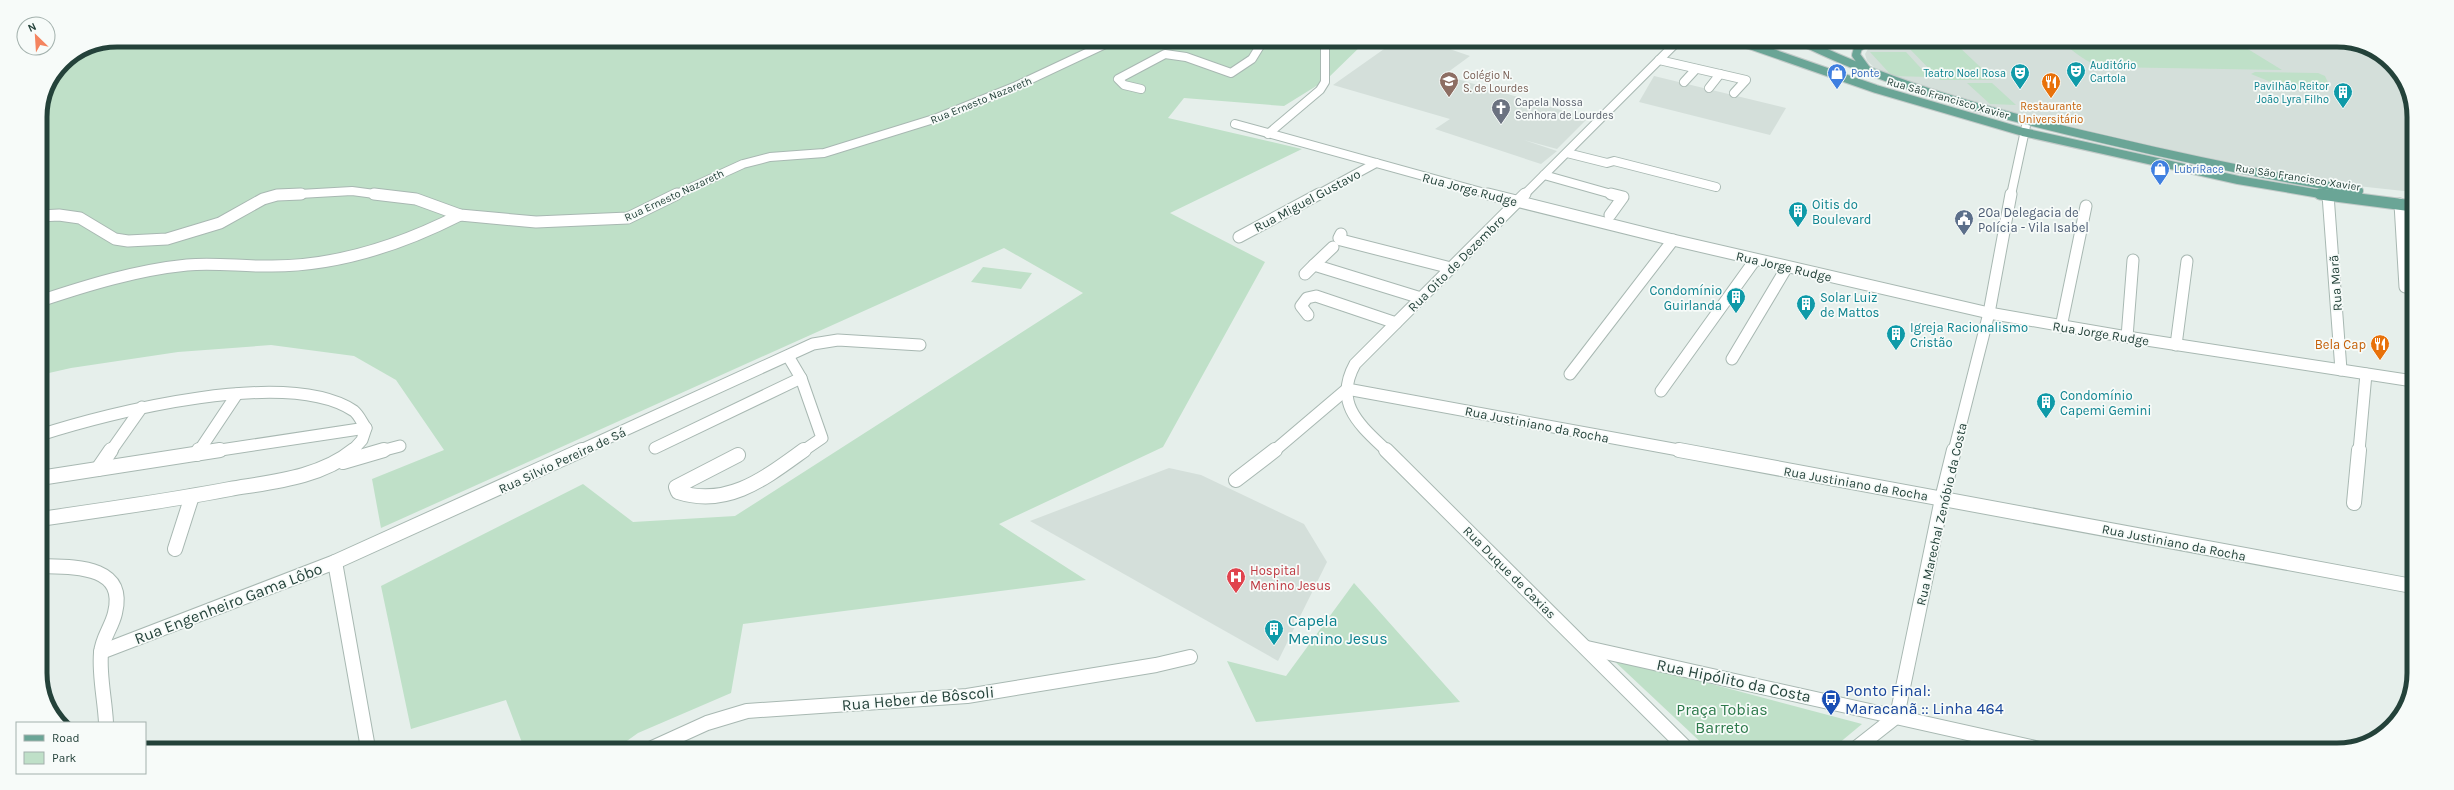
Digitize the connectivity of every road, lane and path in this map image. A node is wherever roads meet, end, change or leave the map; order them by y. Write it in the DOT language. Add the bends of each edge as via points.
graph roads {
  1 [pos="1099,47"];
  2 [pos="1259,47"];
  3 [pos="1325,47"];
  4 [pos="1672,47"];
  5 [pos="1758,47"];
  6 [pos="1813,47"];
  7 [pos="1858,47"];
  8 [pos="1659,60"];
  9 [pos="1696,69"];
  10 [pos="1720,74"];
  11 [pos="1872,75"];
  12 [pos="1684,82"];
  13 [pos="1709,88"];
  14 [pos="1141,89"];
  15 [pos="1734,93"];
  16 [pos="2027,121"];
  17 [pos="1235,124"];
  18 [pos="2023,132"];
  19 [pos="1268,134"];
  20 [pos="1567,153"];
  21 [pos="1376,163"];
  22 [pos="1544,175"];
  23 [pos="1716,187"];
  24 [pos="2328,196"];
  25 [pos="2407,197"];
  26 [pos="1518,202"];
  27 [pos="2400,204"];
  28 [pos="2407,205"];
  29 [pos="2086,206"];
  30 [pos="460,215"];
  31 [pos="47,216"];
  32 [pos="1610,216"];
  33 [pos="1341,234"];
  34 [pos="1239,237"];
  35 [pos="1673,240"];
  36 [pos="1333,247"];
  37 [pos="1755,260"];
  38 [pos="2133,260"];
  39 [pos="2188,260"];
  40 [pos="1314,265"];
  41 [pos="1787,267"];
  42 [pos="1451,268"];
  43 [pos="1305,274"];
  44 [pos="2405,287"];
  45 [pos="1421,298"];
  46 [pos="47,299"];
  47 [pos="1989,313"];
  48 [pos="1308,315"];
  49 [pos="1396,323"];
  50 [pos="2060,327"];
  51 [pos="2127,337"];
  52 [pos="920,345"];
  53 [pos="2176,345"];
  54 [pos="788,356"];
  55 [pos="1732,359"];
  56 [pos="2341,370"];
  57 [pos="1570,374"];
  58 [pos="2366,374"];
  59 [pos="801,378"];
  60 [pos="2407,380"];
  61 [pos="1347,389"];
  62 [pos="1661,391"];
  63 [pos="236,394"];
  64 [pos="142,407"];
  65 [pos="366,428"];
  66 [pos="47,433"];
  67 [pos="400,446"];
  68 [pos="655,448"];
  69 [pos="197,454"];
  70 [pos="738,455"];
  71 [pos="332,465"];
  72 [pos="98,469"];
  73 [pos="47,477"];
  74 [pos="1236,480"];
  75 [pos="192,496"];
  76 [pos="1942,499"];
  77 [pos="2354,503"];
  78 [pos="47,518"];
  79 [pos="175,549"];
  80 [pos="335,562"];
  81 [pos="47,566"];
  82 [pos="2407,585"];
  83 [pos="1587,648"];
  84 [pos="101,652"];
  85 [pos="1190,657"];
  86 [pos="1896,716"];
  87 [pos="106,722"];
  88 [pos="367,743"];
  89 [pos="663,743"];
  90 [pos="1681,743"];
  91 [pos="1862,743"];
  92 [pos="2014,743"];
  1 -- 30 [label="street, Rua Ernesto Nazareth" via="1014,88 937,118 824,153 770,157 743,164 628,218 536,222"];
  2 -- 14 [label="street" via="1252,59 1231,73 1186,57 1165,54 1118,79 1124,85"];
  3 -- 19 [label="street" via="1325,82 1320,90"];
  4 -- 8 [label="street, Rua Oito de Dezembro"];
  5 -- 18 [label="main road, Rua São Francisco Xavier" via="1876,90"];
  6 -- 11 [label="main road, Rua São Francisco Xavier"];
  7 -- 11 [label="main road" via="1855,53 1860,65"];
  8 -- 9 [label="street"];
  8 -- 20 [label="street, Rua Oito de Dezembro"];
  9 -- 10 [label="street"];
  9 -- 12 [label="street"];
  10 -- 13 [label="street"];
  10 -- 15 [label="street" via="1746,80"];
  11 -- 16 [label="main road, Rua São Francisco Xavier" via="1951,101"];
  16 -- 18 [label="street, Rua Marechal Zenóbio da Costa"];
  16 -- 25 [label="main road, Rua São Francisco Xavier" via="2279,178"];
  17 -- 19 [label="street, Rua Jorge Rudge"];
  18 -- 24 [label="main road, Rua São Francisco Xavier" via="2181,169"];
  18 -- 47 [label="street, Rua Marechal Zenóbio da Costa"];
  19 -- 21 [label="street, Rua Jorge Rudge"];
  20 -- 22 [label="street, Rua Oito de Dezembro"];
  20 -- 23 [label="street" via="1607,163 1614,161"];
  21 -- 26 [label="street, Rua Jorge Rudge"];
  21 -- 34 [label="street, Rua Miguel Gustavo"];
  22 -- 26 [label="street, Rua Oito de Dezembro"];
  22 -- 32 [label="street" via="1623,197"];
  24 -- 27 [label="main road, Rua São Francisco Xavier"];
  24 -- 56 [label="street, Rua Marã"];
  26 -- 35 [label="street, Rua Jorge Rudge"];
  26 -- 42 [label="street, Rua Oito de Dezembro"];
  27 -- 28 [label="main road, Rua São Francisco Xavier"];
  27 -- 44 [label="street"];
  29 -- 50 [label="street"];
  30 -- 31 [label="street, Rua Ernesto Nazareth" via="416,199 395,195 328,191 277,195 263,199 202,230 161,240 115,239 80,218"];
  30 -- 46 [label="street" via="416,237 337,259 284,266 217,263 186,265 119,278"];
  33 -- 42 [label="street" via="1341,240"];
  35 -- 37 [label="street, Rua Jorge Rudge"];
  35 -- 57 [label="street"];
  36 -- 40 [label="street"];
  37 -- 41 [label="street, Rua Jorge Rudge"];
  37 -- 62 [label="street"];
  38 -- 51 [label="street"];
  39 -- 53 [label="street"];
  40 -- 43 [label="street"];
  40 -- 45 [label="street"];
  41 -- 47 [label="street, Rua Jorge Rudge"];
  41 -- 55 [label="street"];
  42 -- 45 [label="street, Rua Oito de Dezembro"];
  45 -- 49 [label="street, Rua Oito de Dezembro"];
  47 -- 50 [label="street, Rua Jorge Rudge"];
  47 -- 76 [label="street, Rua Marechal Zenóbio da Costa"];
  48 -- 49 [label="street" via="1301,306 1303,300 1316,296"];
  49 -- 61 [label="street, Rua Oito de Dezembro" via="1355,364 1349,373"];
  50 -- 51 [label="street, Rua Jorge Rudge"];
  51 -- 53 [label="street, Rua Jorge Rudge"];
  52 -- 54 [label="street, Rua Silvio Pereira de Sá" via="838,340 813,344"];
  53 -- 56 [label="street, Rua Jorge Rudge"];
  54 -- 59 [label="street"];
  54 -- 80 [label="street, Rua Silvio Pereira de Sá"];
  56 -- 58 [label="street, Rua Jorge Rudge"];
  58 -- 60 [label="street, Rua Jorge Rudge"];
  58 -- 77 [label="street"];
  59 -- 68 [label="street"];
  59 -- 70 [label="street" via="822,438 754,483 723,496 708,499 685,496 678,492 676,487"];
  61 -- 74 [label="street"];
  61 -- 76 [label="street, Rua Justiniano da Rocha"];
  61 -- 83 [label="street, Rua Duque de Caxias" via="1349,410 1358,423"];
  63 -- 64 [label="street"];
  63 -- 65 [label="street" via="280,393 333,401 354,411"];
  63 -- 69 [label="street"];
  64 -- 66 [label="street"];
  64 -- 72 [label="street"];
  65 -- 69 [label="street"];
  65 -- 71 [label="street" via="365,438 357,448"];
  67 -- 71 [label="street"];
  69 -- 72 [label="street"];
  71 -- 75 [label="street" via="284,479"];
  72 -- 73 [label="street"];
  75 -- 78 [label="street"];
  75 -- 79 [label="street"];
  76 -- 82 [label="street, Rua Justiniano da Rocha"];
  76 -- 86 [label="street, Rua Marechal Zenóbio da Costa"];
  80 -- 84 [label="street, Rua Engenheiro Gama Lôbo"];
  80 -- 88 [label="street, Rua Engenheiro Gama Lôbo"];
  81 -- 84 [label="street" via="85,567 106,577 115,590 116,610"];
  83 -- 86 [label="street, Rua Hipólito da Costa"];
  83 -- 90 [label="street, Rua Duque de Caxias"];
  84 -- 87 [label="street"];
  85 -- 89 [label="street, Rua Heber de Bôscoli" via="1156,665 967,696 747,711 707,723"];
  86 -- 91 [label="street"];
  86 -- 92 [label="street, Rua Hipólito da Costa"];
}
